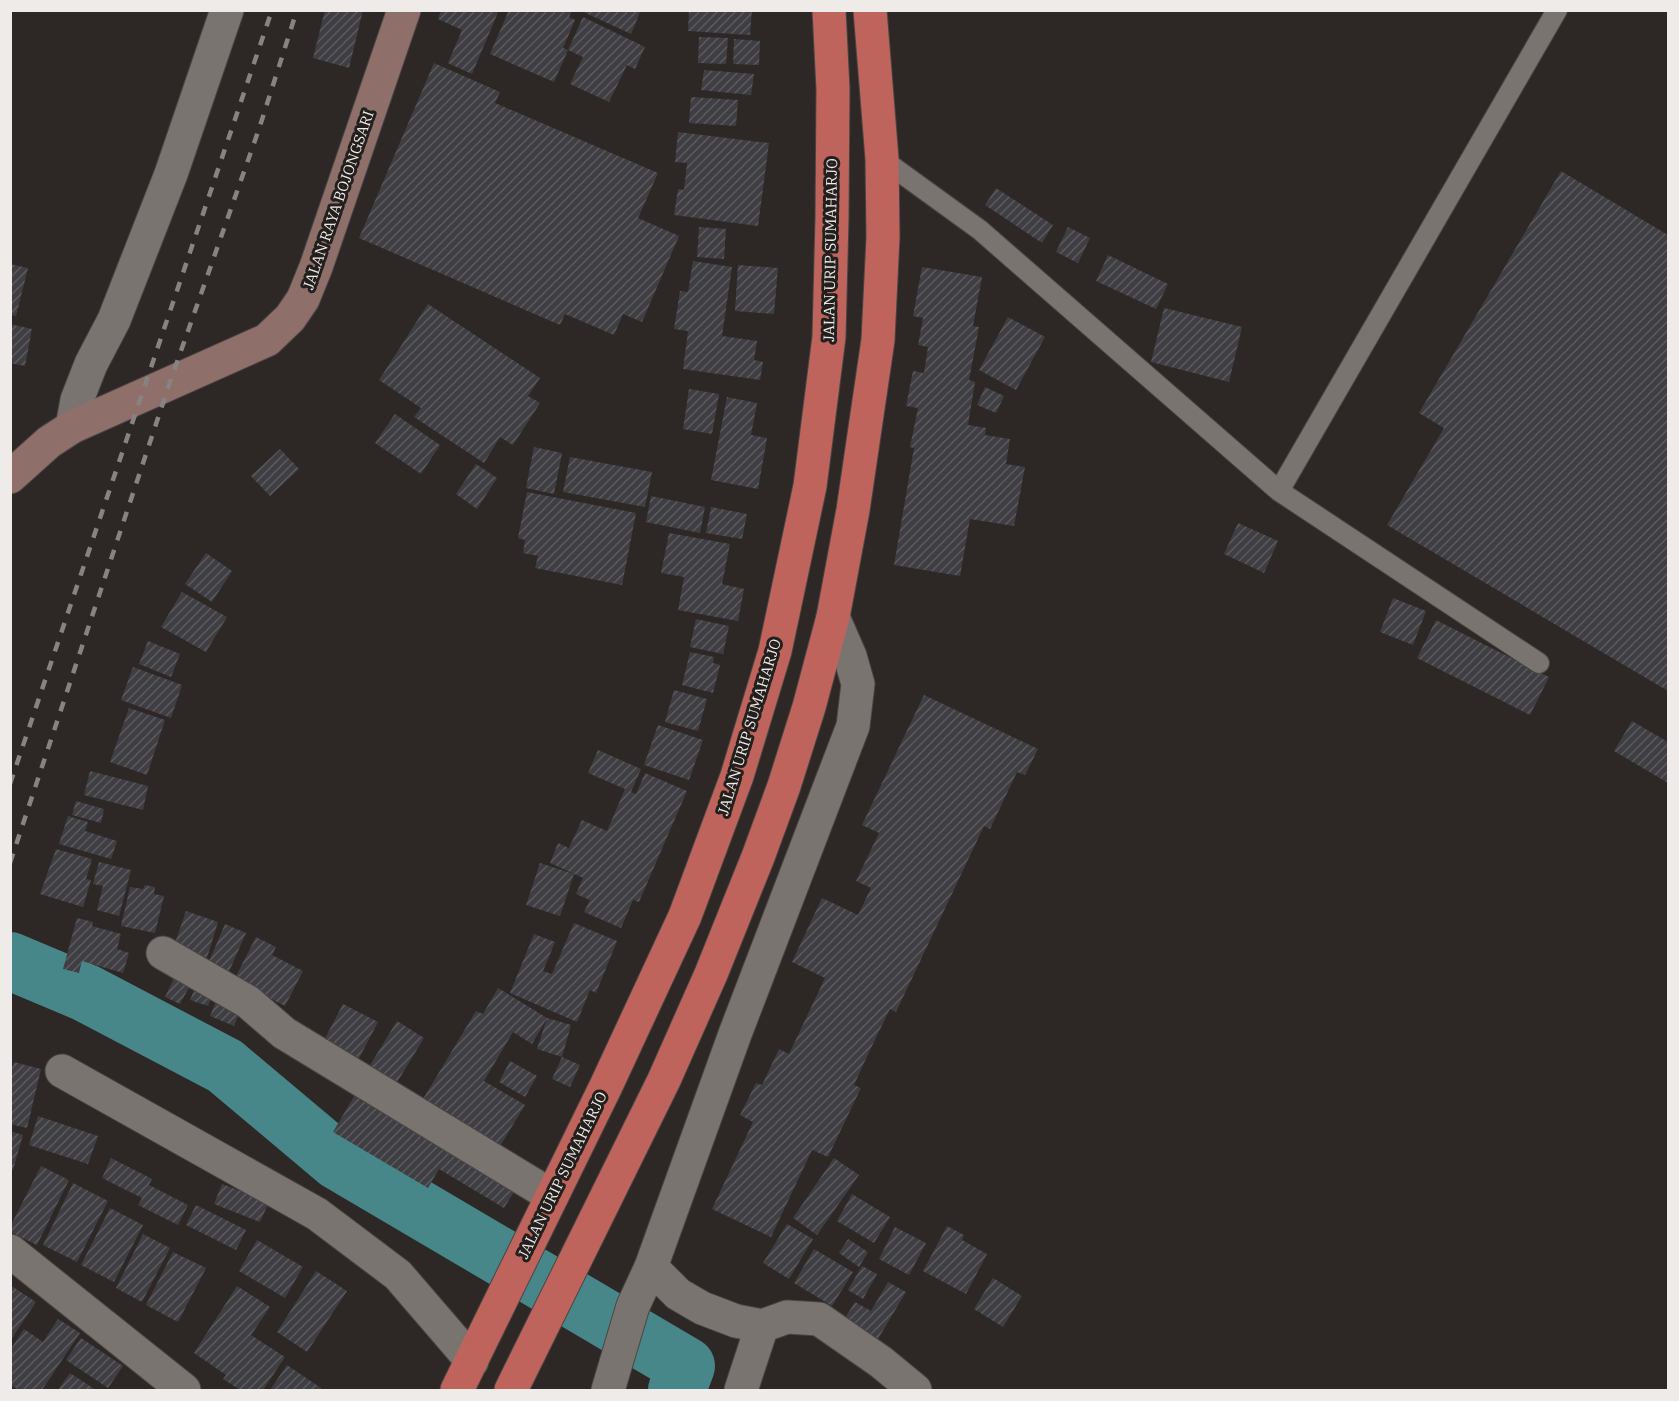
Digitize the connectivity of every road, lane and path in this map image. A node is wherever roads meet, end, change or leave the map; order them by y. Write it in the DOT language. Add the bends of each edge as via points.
graph roads {
  1 [pos="227,10"];
  2 [pos="404,10"];
  3 [pos="829,10"];
  4 [pos="870,10"];
  5 [pos="1557,10"];
  6 [pos="882,159"];
  7 [pos="72,427"];
  8 [pos="10,477"];
  9 [pos="1279,490"];
  10 [pos="832,617"];
  11 [pos="1539,663"];
  12 [pos="163,952"];
  13 [pos="62,1071"];
  14 [pos="549,1201"];
  15 [pos="10,1251"];
  16 [pos="651,1267"];
  17 [pos="762,1326"];
  18 [pos="478,1348"];
  19 [pos="609,1387"];
  20 [pos="183,1390"];
  21 [pos="457,1390"];
  22 [pos="511,1390"];
  23 [pos="741,1390"];
  24 [pos="915,1390"];
  1 -- 7 [label="street" via="167,185 114,320 91,364 77,400"];
  2 -- 7 [label="street, JALAN RAYA BOJONGSARI" via="316,267 290,318 267,340"];
  3 -- 14 [label="highway, JALAN URIP SUMAHARJO" via="833,88 829,337 810,486 775,651 737,776 685,916"];
  4 -- 6 [label="highway"];
  5 -- 9 [label="lane"];
  6 -- 9 [label="lane" via="980,230"];
  6 -- 10 [label="highway" via="878,340 853,510"];
  7 -- 8 [label="street, JALAN RAYA BOJONGSARI"];
  9 -- 11 [label="lane"];
  10 -- 16 [label="street" via="858,684 853,726"];
  10 -- 22 [label="highway" via="809,707 758,857 707,985"];
  12 -- 14 [label="street" via="248,1002 284,1033"];
  13 -- 18 [label="street" via="317,1214 398,1275"];
  14 -- 18 [label="highway, JALAN URIP SUMAHARJO"];
  15 -- 20 [label="street"];
  16 -- 17 [label="street" via="678,1294 702,1308"];
  16 -- 19 [label="street" via="633,1305"];
  17 -- 23 [label="street"];
  17 -- 24 [label="street" via="787,1317 819,1319"];
  18 -- 21 [label="highway, JALAN URIP SUMAHARJO"];
}
